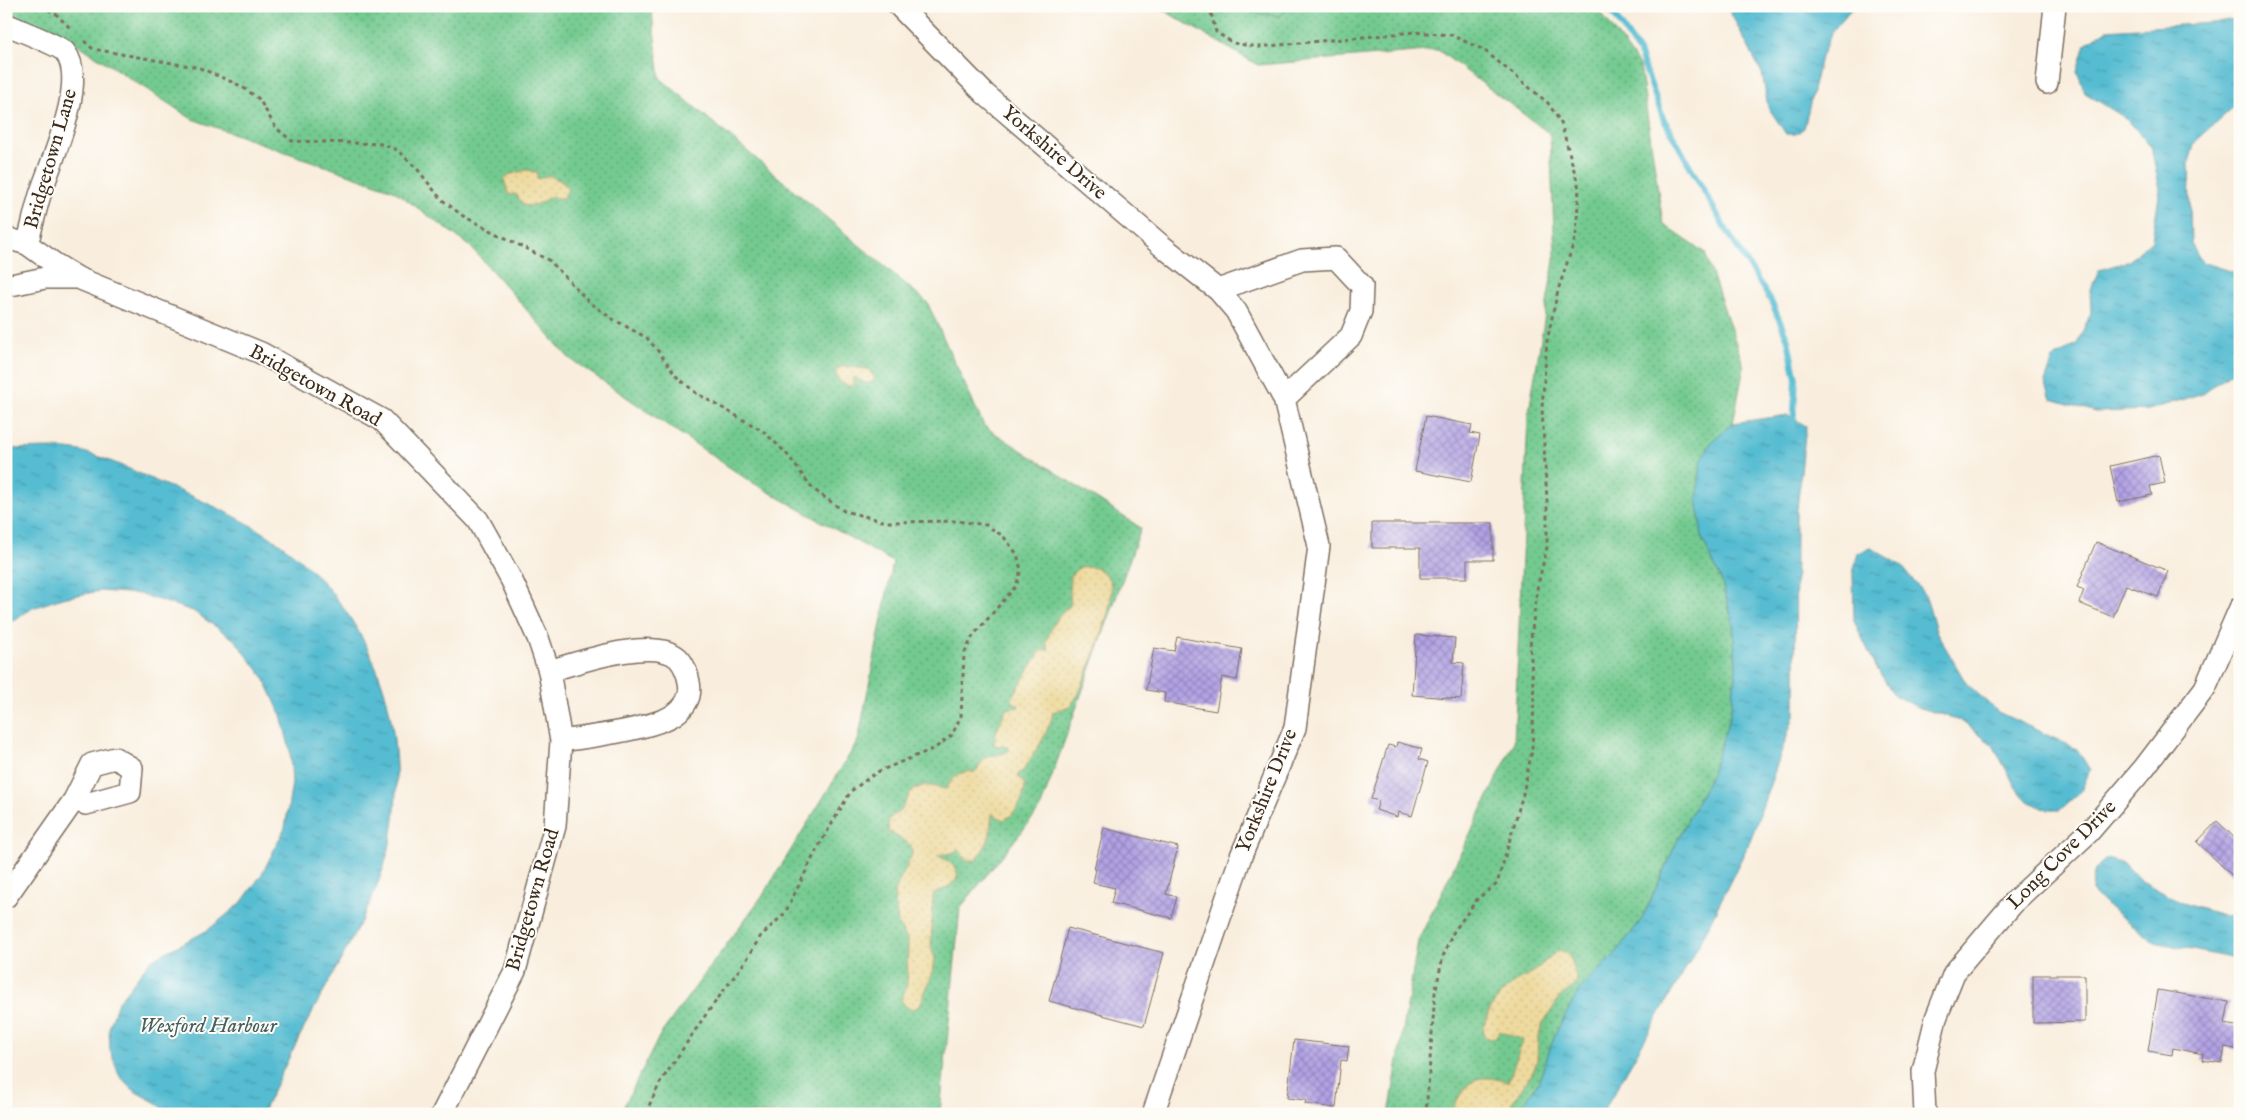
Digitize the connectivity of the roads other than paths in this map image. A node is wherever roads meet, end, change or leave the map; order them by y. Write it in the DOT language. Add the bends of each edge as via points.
graph roads {
  1 [pos="899,6"];
  2 [pos="2054,6"];
  3 [pos="6,24"];
  4 [pos="2047,83"];
  5 [pos="6,238"];
  6 [pos="28,244"];
  7 [pos="78,278"];
  8 [pos="6,286"];
  9 [pos="1218,290"];
  10 [pos="1284,399"];
  11 [pos="2240,608"];
  12 [pos="549,671"];
  13 [pos="560,741"];
  14 [pos="74,800"];
  15 [pos="6,897"];
  16 [pos="442,1114"];
  17 [pos="1153,1114"];
  18 [pos="1925,1114"];
  1 -- 9 [label="street, Yorkshire Drive" via="985,94"];
  2 -- 4 [label="street"];
  3 -- 6 [label="street, Bridgetown Lane" via="64,50 72,62 74,76 64,127 39,197"];
  5 -- 6 [label="street, Bridgetown Road"];
  6 -- 7 [label="street, Bridgetown Road"];
  7 -- 8 [label="street, Bridgetown Road" via="45,278"];
  7 -- 12 [label="street, Bridgetown Road" via="261,353 382,420 478,520 512,580"];
  9 -- 10 [label="street, Yorkshire Drive" via="1236,312"];
  9 -- 10 [label="street" via="1302,260 1336,258 1362,286 1362,312 1351,336"];
  10 -- 17 [label="street, Yorkshire Drive" via="1319,546 1295,728 1241,856"];
  11 -- 18 [label="street, Long Cove Drive" via="2205,688 2144,768 2089,832 2016,900 1954,973 1936,1018 1923,1071"];
  12 -- 13 [label="street, Bridgetown Road"];
  12 -- 13 [label="street" via="645,649 677,658 690,683 686,705 674,715 653,724"];
  13 -- 16 [label="street, Bridgetown Road" via="555,826 515,971"];
  14 -- 15 [label="street"];
}
